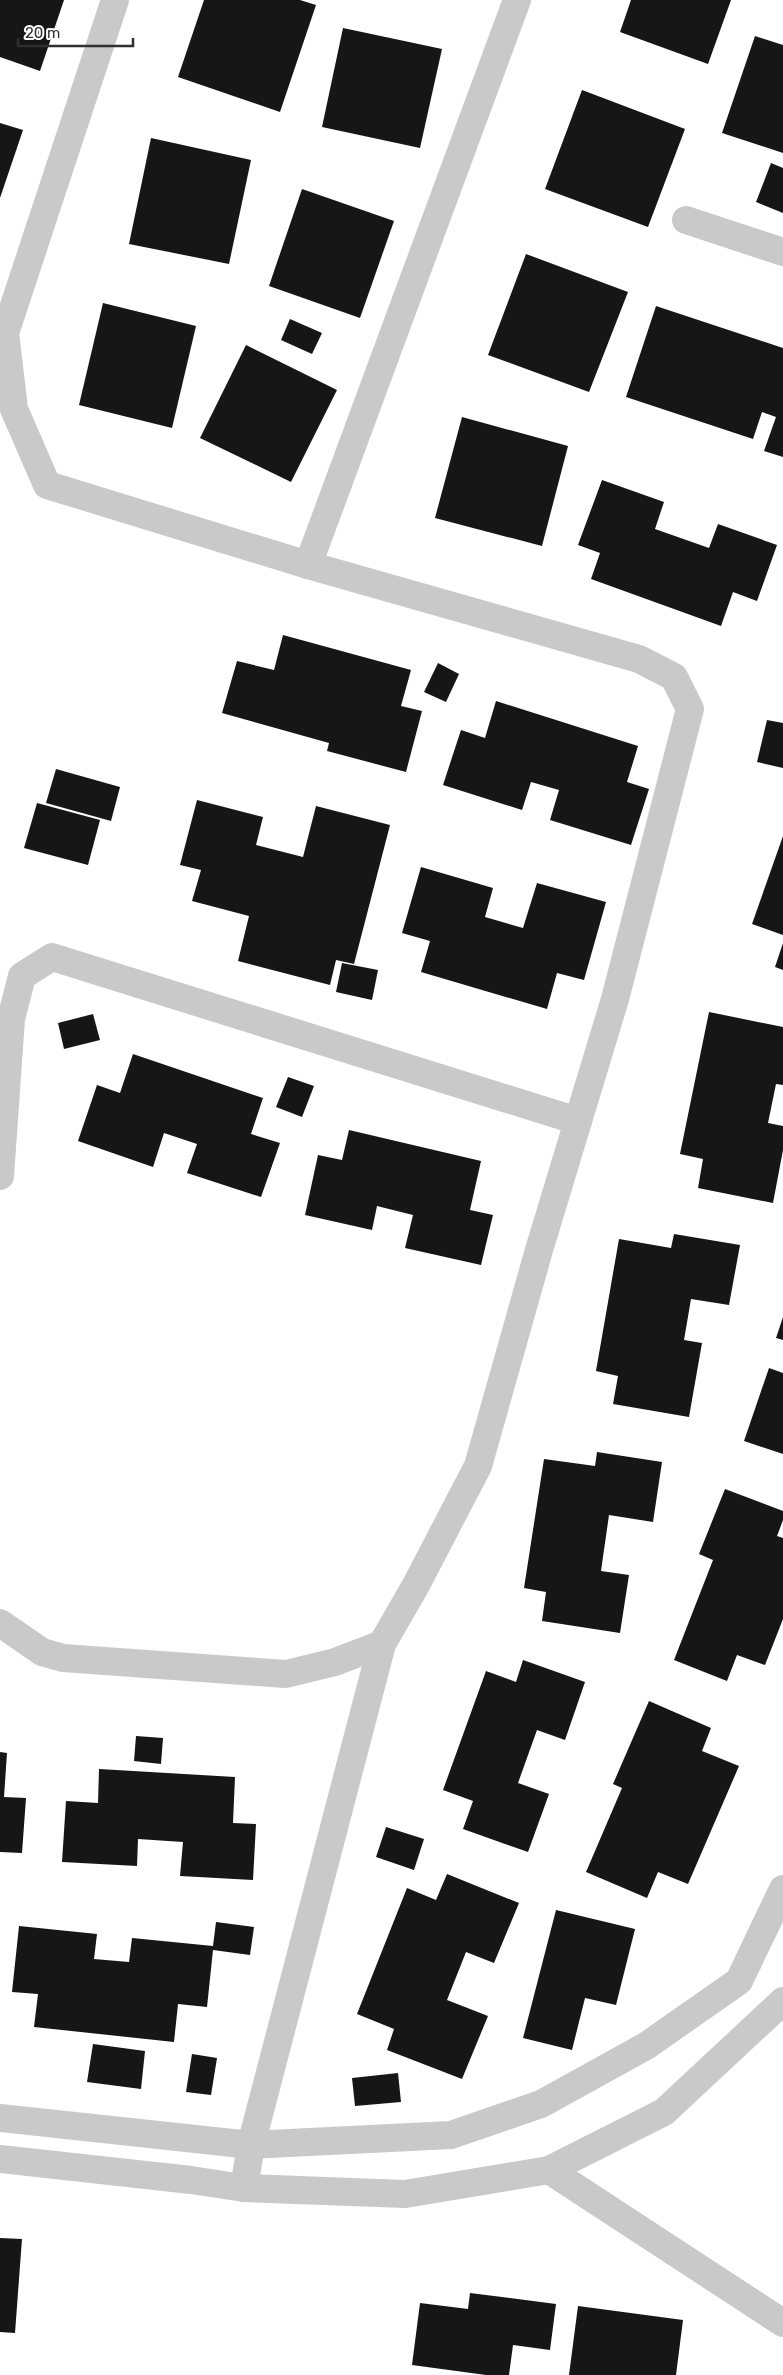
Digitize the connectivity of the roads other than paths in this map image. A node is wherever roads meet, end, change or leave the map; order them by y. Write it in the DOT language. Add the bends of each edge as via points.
graph roads {
  1 [pos="115,0"];
  2 [pos="517,0"];
  3 [pos="686,220"];
  4 [pos="783,252"];
  5 [pos="308,565"];
  6 [pos="578,1120"];
  7 [pos="0,1176"];
  8 [pos="0,1623"];
  9 [pos="382,1644"];
  10 [pos="783,1889"];
  11 [pos="783,2001"];
  12 [pos="0,2118"];
  13 [pos="251,2145"];
  14 [pos="0,2160"];
  15 [pos="549,2170"];
  16 [pos="244,2188"];
  17 [pos="783,2323"];
  1 -- 5 [label="street" via="5,333 14,409 47,485"];
  2 -- 5 [label="street"];
  3 -- 4 [label="street"];
  5 -- 6 [label="street" via="639,659 674,677 690,709 615,999"];
  6 -- 7 [label="street" via="52,957 22,976 11,1019"];
  6 -- 9 [label="street" via="478,1466"];
  8 -- 9 [label="street" via="42,1652 63,1658 286,1674 335,1662"];
  9 -- 13 [label="street"];
  10 -- 13 [label="street" via="739,1981 646,2046 541,2104 451,2135"];
  11 -- 15 [label="street" via="664,2112"];
  12 -- 13 [label="street"];
  13 -- 16 [label="street"];
  14 -- 16 [label="street" via="182,2178"];
  15 -- 16 [label="street" via="405,2194"];
  15 -- 17 [label="street"];
}
